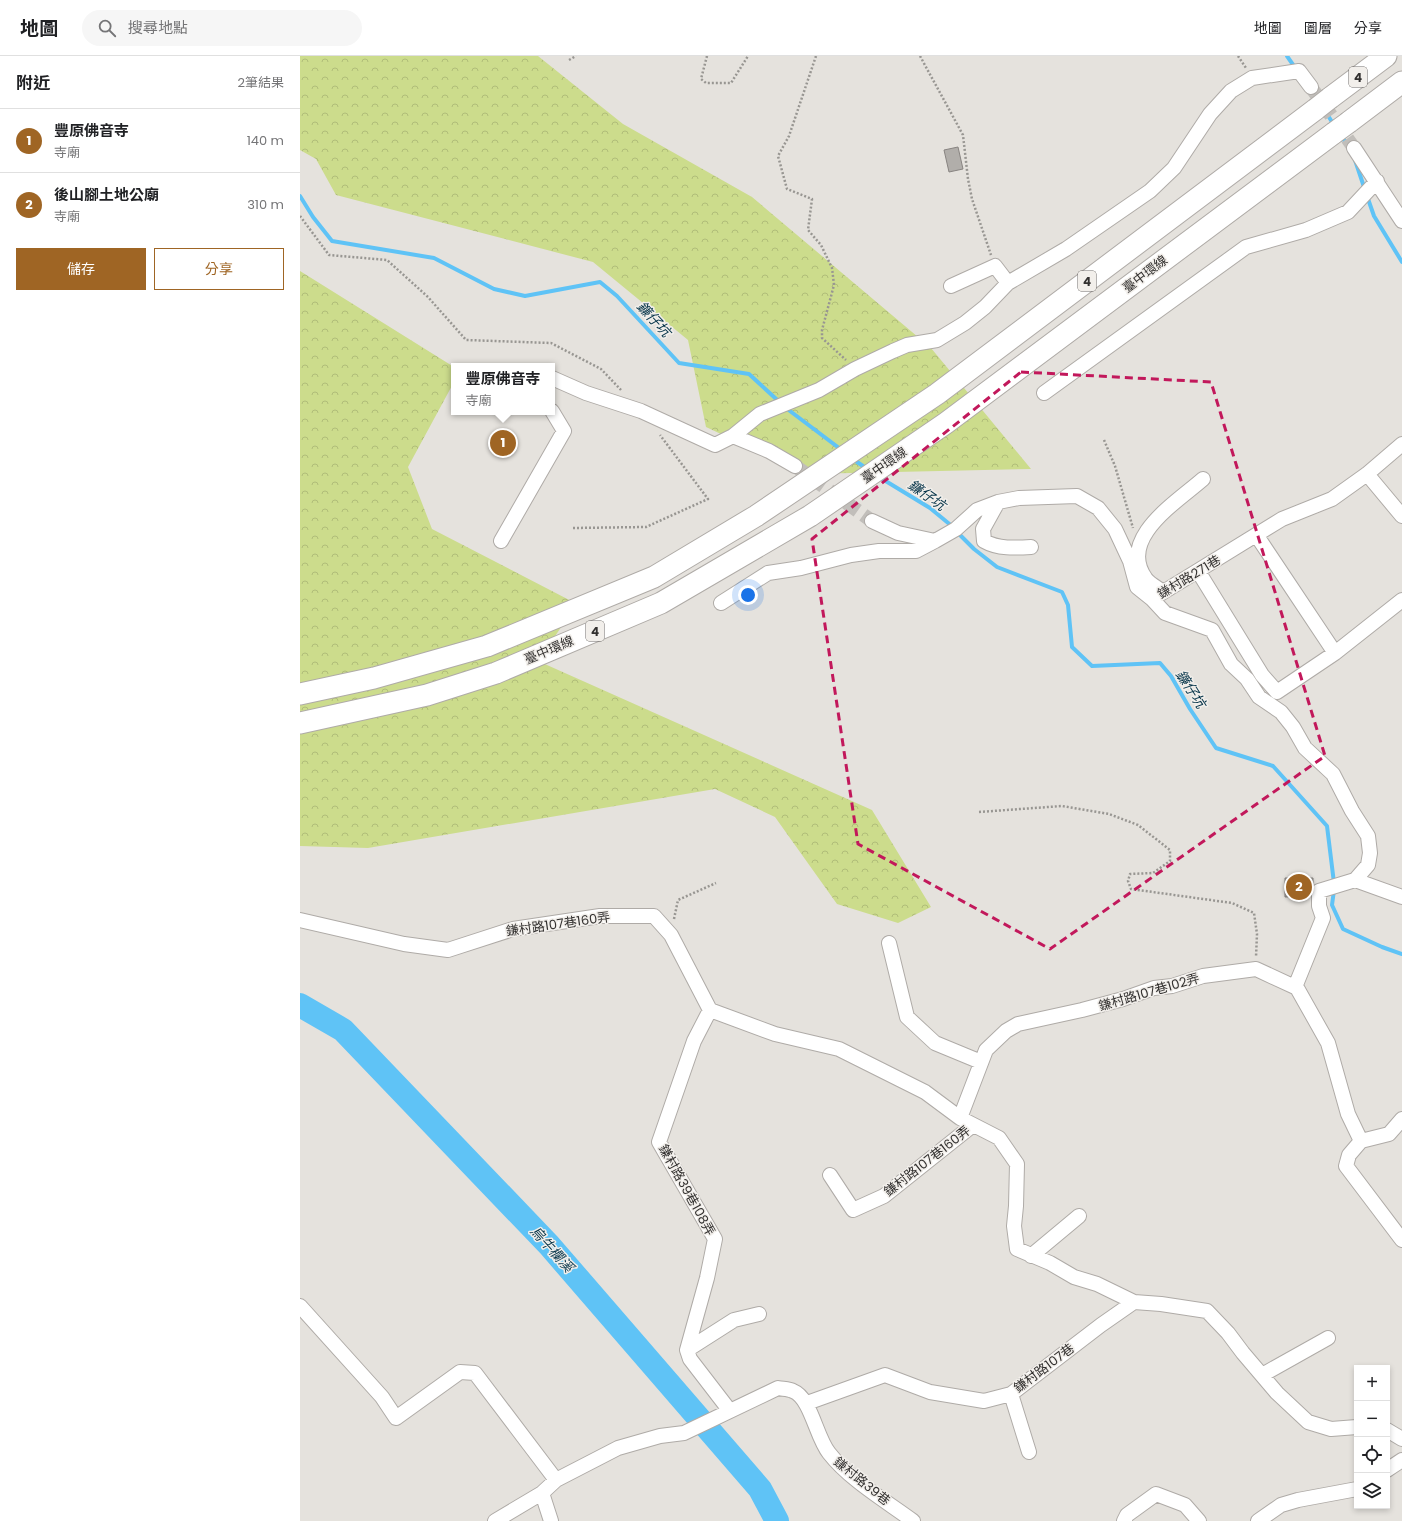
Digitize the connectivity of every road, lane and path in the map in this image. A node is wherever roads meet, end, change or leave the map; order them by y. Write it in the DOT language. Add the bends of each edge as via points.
graph roads {
  1 [pos="576,56"];
  2 [pos="707,56"];
  3 [pos="748,56"];
  4 [pos="816,56"];
  5 [pos="920,56"];
  6 [pos="1386,56"];
  7 [pos="569,60"];
  8 [pos="1402,82"];
  9 [pos="1311,87"];
  10 [pos="1354,148"];
  11 [pos="1377,181"];
  12 [pos="300,216"];
  13 [pos="1402,221"];
  14 [pos="995,266"];
  15 [pos="1008,283"];
  16 [pos="951,286"];
  17 [pos="854,369"];
  18 [pos="555,379"];
  19 [pos="1044,393"];
  20 [pos="641,411"];
  21 [pos="554,415"];
  22 [pos="733,436"];
  23 [pos="1104,440"];
  24 [pos="1402,444"];
  25 [pos="795,466"];
  26 [pos="1367,474"];
  27 [pos="1203,479"];
  28 [pos="998,502"];
  29 [pos="1402,516"];
  30 [pos="872,521"];
  31 [pos="573,528"];
  32 [pos="1257,536"];
  33 [pos="501,541"];
  34 [pos="935,541"];
  35 [pos="1139,543"];
  36 [pos="1031,547"];
  37 [pos="1198,571"];
  38 [pos="1157,596"];
  39 [pos="1402,600"];
  40 [pos="721,603"];
  41 [pos="1335,653"];
  42 [pos="300,694"];
  43 [pos="300,723"];
  44 [pos="979,812"];
  45 [pos="1356,880"];
  46 [pos="716,883"];
  47 [pos="1402,897"];
  48 [pos="300,920"];
  49 [pos="671,935"];
  50 [pos="889,943"];
  51 [pos="1256,969"];
  52 [pos="1295,987"];
  53 [pos="710,1010"];
  54 [pos="981,1062"];
  55 [pos="960,1118"];
  56 [pos="1402,1119"];
  57 [pos="973,1125"];
  58 [pos="1361,1141"];
  59 [pos="830,1175"];
  60 [pos="1079,1216"];
  61 [pos="1402,1240"];
  62 [pos="1031,1256"];
  63 [pos="1134,1302"];
  64 [pos="300,1306"];
  65 [pos="759,1314"];
  66 [pos="1328,1338"];
  67 [pos="687,1350"];
  68 [pos="1262,1375"];
  69 [pos="1011,1394"];
  70 [pos="807,1403"];
  71 [pos="730,1411"];
  72 [pos="1354,1426"];
  73 [pos="1390,1432"];
  74 [pos="1402,1439"];
  75 [pos="1029,1452"];
  76 [pos="1402,1460"];
  77 [pos="1390,1468"];
  78 [pos="556,1480"];
  79 [pos="1354,1490"];
  80 [pos="542,1493"];
  81 [pos="495,1521"];
  82 [pos="551,1521"];
  83 [pos="913,1521"];
  84 [pos="1124,1521"];
  85 [pos="1199,1521"];
  86 [pos="1258,1521"];
  1 -- 7 [label="path"];
  2 -- 3 [label="path" via="701,78 706,83 731,83"];
  4 -- 17 [label="path" via="789,136 778,156 787,189 812,199 807,222 808,230 821,245 832,268 834,285 822,338"];
  5 -- 14 [label="path" via="963,135 972,199"];
  6 -- 42 [label="highway, 4" via="937,394 756,516 654,577 486,646 374,678"];
  8 -- 43 [label="highway, 臺中環線 / 4" via="946,423 810,516 661,603 496,673 427,695"];
  9 -- 15 [label="street" via="1299,70 1252,78 1231,91 1210,114 1174,168 1150,191 1066,249"];
  10 -- 11 [label="street"];
  11 -- 13 [label="street"];
  11 -- 19 [label="street" via="1348,212 1306,230 1246,247"];
  12 -- 20 [label="path" via="329,255 387,260 428,297 466,340 551,343 601,369"];
  14 -- 15 [label="street"];
  14 -- 16 [label="street"];
  15 -- 17 [label="street" via="985,308 937,340 907,346"];
  17 -- 22 [label="street" via="819,390 760,414"];
  18 -- 20 [label="street" via="586,393"];
  20 -- 22 [label="street" via="716,445"];
  20 -- 31 [label="path" via="708,499 646,527"];
  21 -- 33 [label="street" via="564,431"];
  22 -- 25 [label="street"];
  23 -- 35 [label="path" via="1116,466"];
  24 -- 26 [label="street, 鎌村路271巷"];
  26 -- 29 [label="street"];
  26 -- 32 [label="street, 鎌村路271巷" via="1332,499 1282,519"];
  27 -- 35 [label="street" via="1155,520"];
  28 -- 34 [label="street, 鎌村路271巷" via="977,510 956,529"];
  28 -- 36 [label="street" via="983,529 984,541 991,545 1012,548"];
  28 -- 38 [label="street, 鎌村路271巷" via="1019,498 1077,496 1098,508 1115,529 1130,561 1137,587"];
  30 -- 34 [label="street" via="898,533"];
  32 -- 37 [label="street, 鎌村路271巷"];
  32 -- 41 [label="street"];
  34 -- 40 [label="street, 鎌村路271巷" via="916,551 879,551 851,555 801,568 768,573"];
  35 -- 38 [label="street" via="1137,559"];
  37 -- 38 [label="street, 鎌村路271巷"];
  37 -- 41 [label="street" via="1262,676 1277,692"];
  38 -- 45 [label="street" via="1165,613 1212,630 1231,664 1248,679 1259,697 1281,712 1305,748 1333,774 1368,836 1368,865"];
  39 -- 41 [label="street"];
  44 -- 51 [label="path" via="1062,806 1109,814 1138,825 1170,850 1170,861 1153,872 1130,874 1128,881 1131,889 1232,903 1254,913 1257,934"];
  45 -- 47 [label="street"];
  45 -- 52 [label="street" via="1319,891 1319,906 1323,918"];
  46 -- 49 [label="path" via="678,900"];
  48 -- 49 [label="street, 鎌村路107巷160弄" via="404,944 448,950 513,929 600,916 654,916"];
  49 -- 53 [label="street, 鎌村路107巷160弄"];
  50 -- 54 [label="street" via="907,1017 935,1044"];
  51 -- 52 [label="street"];
  51 -- 54 [label="street, 鎌村路107巷102弄" via="1203,976 1082,1010 1018,1024 1006,1031 986,1050"];
  52 -- 58 [label="street" via="1328,1043 1348,1114"];
  53 -- 55 [label="street, 鎌村路107巷160弄" via="775,1034 839,1048 925,1092"];
  53 -- 67 [label="street, 鎌村路39巷108弄" via="694,1041 659,1142 715,1239"];
  54 -- 55 [label="street, 鎌村路107巷102弄"];
  55 -- 57 [label="street"];
  56 -- 58 [label="street" via="1388,1134"];
  57 -- 59 [label="street, 鎌村路107巷160弄" via="884,1196 853,1210"];
  57 -- 62 [label="street" via="999,1138 1017,1164 1014,1226 1017,1249"];
  58 -- 61 [label="street" via="1349,1155 1346,1166"];
  60 -- 62 [label="street"];
  62 -- 63 [label="street"];
  63 -- 68 [label="street" via="1207,1311 1228,1332"];
  63 -- 69 [label="street, 鎌村路107巷"];
  64 -- 78 [label="street" via="382,1397 396,1418 460,1372 475,1373"];
  65 -- 67 [label="street" via="734,1320"];
  66 -- 68 [label="street"];
  67 -- 71 [label="street" via="690,1358"];
  68 -- 72 [label="street" via="1308,1422 1331,1429"];
  69 -- 70 [label="street, 鎌村路107巷" via="984,1401 930,1392 885,1375"];
  69 -- 75 [label="street"];
  70 -- 71 [label="street" via="794,1391 778,1388"];
  70 -- 83 [label="street, 鎌村路39巷" via="817,1433 828,1452 841,1466"];
  71 -- 78 [label="street" via="684,1433 660,1436 618,1448"];
  73 -- 74 [label="street"];
  76 -- 77 [label="street"];
  78 -- 80 [label="street"];
  79 -- 86 [label="street" via="1281,1505"];
  80 -- 81 [label="street"];
  80 -- 82 [label="street"];
  84 -- 85 [label="street" via="1127,1515 1156,1494 1185,1505"];
}
